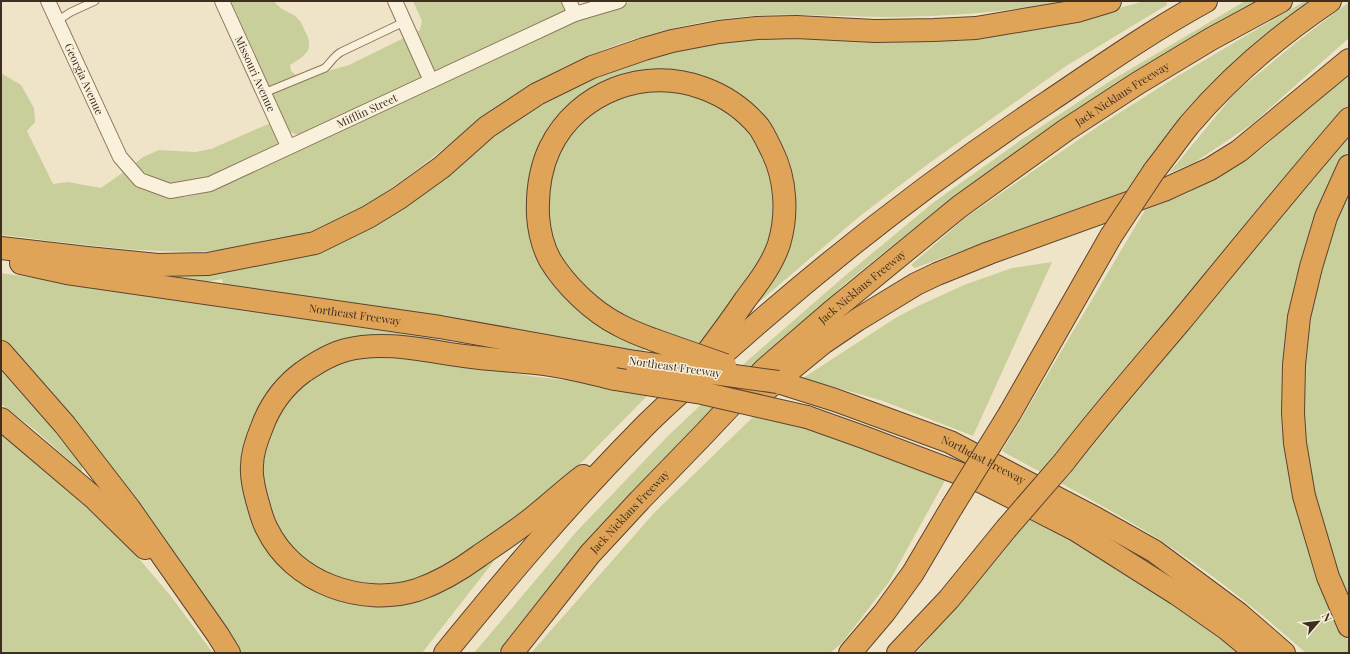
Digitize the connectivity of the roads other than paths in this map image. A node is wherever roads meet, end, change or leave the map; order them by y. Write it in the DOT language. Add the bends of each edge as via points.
graph roads {
  1 [pos="48,1"];
  2 [pos="95,1"];
  3 [pos="222,1"];
  4 [pos="395,1"];
  5 [pos="569,1"];
  6 [pos="619,1"];
  7 [pos="1110,1"];
  8 [pos="1206,1"];
  9 [pos="1282,1"];
  10 [pos="1330,1"];
  11 [pos="575,14"];
  12 [pos="57,20"];
  13 [pos="404,22"];
  14 [pos="1349,60"];
  15 [pos="431,81"];
  16 [pos="264,93"];
  17 [pos="1349,119"];
  18 [pos="288,146"];
  19 [pos="120,156"];
  20 [pos="1349,166"];
  21 [pos="1,248"];
  22 [pos="1,259"];
  23 [pos="1,352"];
  24 [pos="778,382"];
  25 [pos="672,400"];
  26 [pos="1,419"];
  27 [pos="639,432"];
  28 [pos="704,434"];
  29 [pos="184,587"];
  30 [pos="1349,626"];
  31 [pos="230,653"];
  32 [pos="445,653"];
  33 [pos="512,653"];
  34 [pos="850,653"];
  35 [pos="898,653"];
  36 [pos="1256,653"];
  37 [pos="1284,653"];
  1 -- 12 [label="street, Georgia Avenue"];
  2 -- 12 [label="lane"];
  3 -- 16 [label="street, Missouri Avenue"];
  4 -- 13 [label="street"];
  5 -- 11 [label="street"];
  6 -- 11 [label="street, Mifflin Street"];
  7 -- 21 [label="highway" via="1077,11 976,28 875,31 757,28 719,32 644,49 592,67 537,94 487,127 442,166 399,198 314,242 208,264 165,265"];
  8 -- 25 [label="highway" via="1170,21 983,145 848,247"];
  9 -- 28 [label="highway, Jack Nicklaus Freeway" via="1211,39 1132,87 1060,134 959,207 764,369"];
  10 -- 34 [label="highway, bridge" via="1253,60 1189,126 1154,171 1111,236 1010,413 913,573"];
  11 -- 15 [label="street, Mifflin Street"];
  12 -- 19 [label="street, Georgia Avenue"];
  13 -- 15 [label="street"];
  13 -- 16 [label="lane" via="340,52 325,68"];
  14 -- 28 [label="highway" via="1251,141 1210,169 1164,190 989,253 916,284 823,343 736,414"];
  15 -- 18 [label="street, Mifflin Street"];
  16 -- 18 [label="street, Missouri Avenue"];
  17 -- 35 [label="highway, bridge" via="949,599"];
  18 -- 19 [label="street, Mifflin Street" via="210,184 170,191 140,180"];
  20 -- 30 [label="highway" via="1326,217 1299,317 1293,413 1304,496 1328,578"];
  22 -- 24 [label="highway, Northeast Freeway, bridge" via="67,273 440,327 635,362"];
  23 -- 29 [label="highway" via="70,431 129,508"];
  24 -- 25 [label="highway, bridge" via="654,340 618,325 588,304 567,284 549,259 539,229 537,200 542,171 550,148 563,127 586,104 620,86 639,81 689,83 719,94 735,104 760,129 776,159 782,176 784,194 784,220 778,246 763,276"];
  24 -- 37 [label="highway, Northeast Freeway" via="950,442 1104,522 1154,551 1239,614"];
  25 -- 27 [label="highway"];
  26 -- 29 [label="highway" via="93,497"];
  27 -- 32 [label="highway" via="516,567"];
  27 -- 36 [label="highway, bridge" via="562,492 535,517 475,560 433,584 399,594 382,596 348,592 332,587 304,572 278,547 268,531 254,490 252,465 257,440 266,416 288,384 321,360 346,350 375,346 553,365 807,416 982,482 1076,530 1177,594"];
  28 -- 33 [label="highway, Jack Nicklaus Freeway" via="590,554"];
  29 -- 31 [label="highway"];
}
